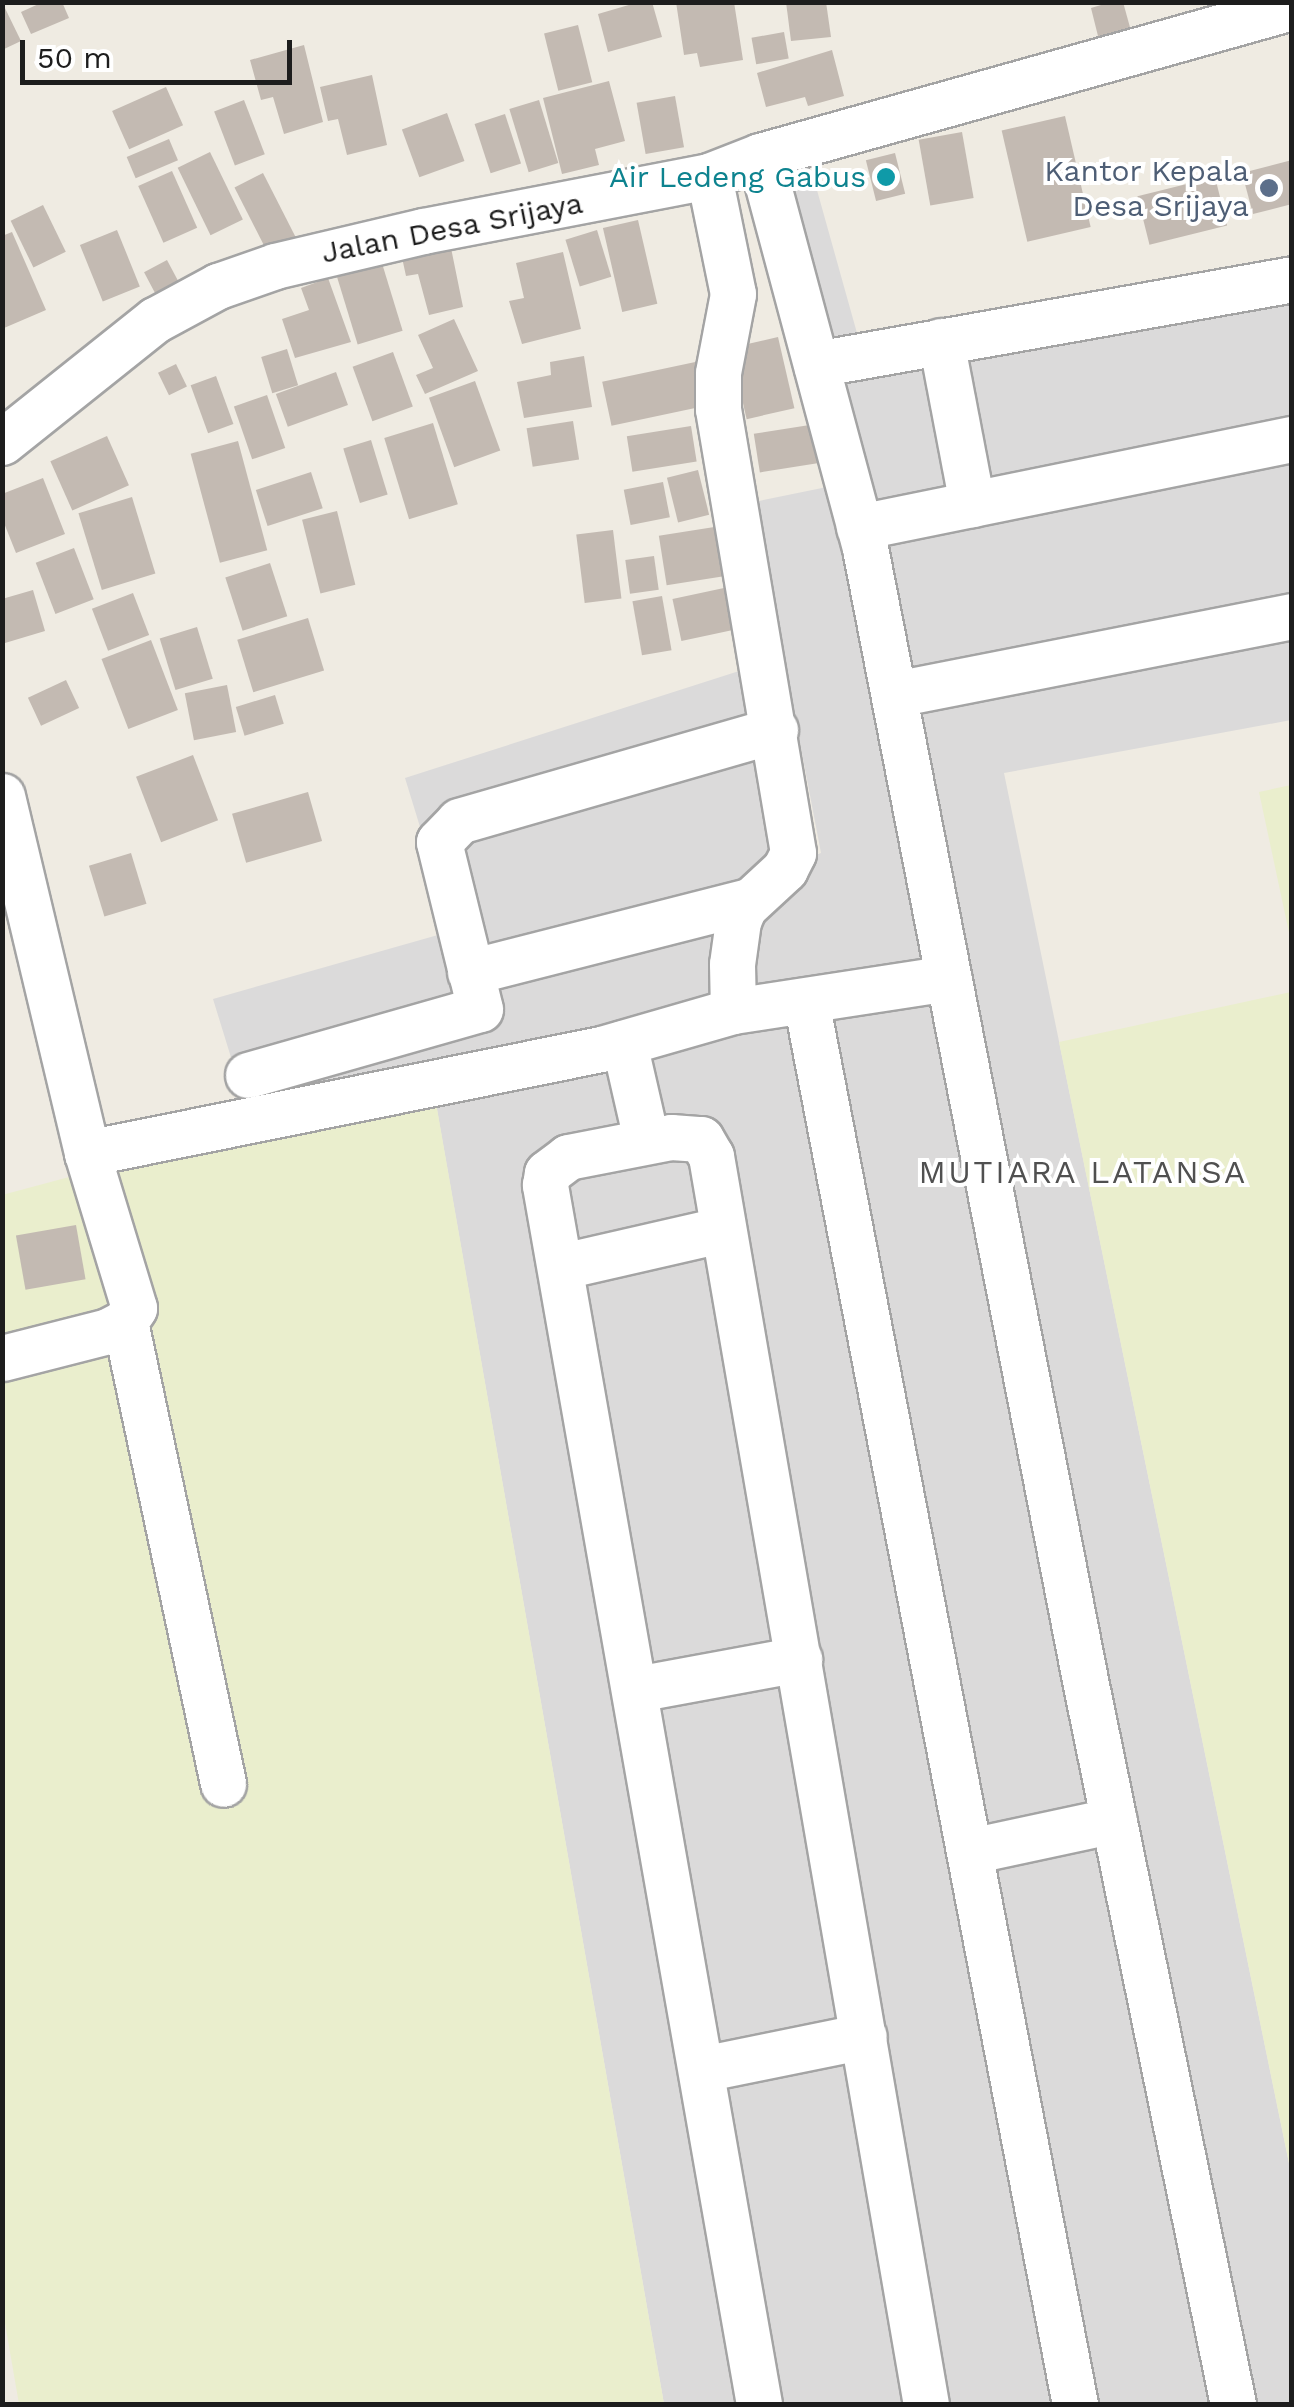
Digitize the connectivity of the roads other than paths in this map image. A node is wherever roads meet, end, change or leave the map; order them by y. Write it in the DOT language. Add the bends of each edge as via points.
graph roads {
  1 [pos="1292,7"];
  2 [pos="760,156"];
  3 [pos="709,176"];
  4 [pos="1292,279"];
  5 [pos="941,341"];
  6 [pos="816,364"];
  7 [pos="1292,440"];
  8 [pos="2,442"];
  9 [pos="972,504"];
  10 [pos="860,527"];
  11 [pos="1292,616"];
  12 [pos="894,694"];
  13 [pos="775,730"];
  14 [pos="2,796"];
  15 [pos="749,902"];
  16 [pos="470,972"];
  17 [pos="948,978"];
  18 [pos="806,1002"];
  19 [pos="732,1011"];
  20 [pos="613,1046"];
  21 [pos="248,1075"];
  22 [pos="634,1141"];
  23 [pos="87,1153"];
  24 [pos="720,1230"];
  25 [pos="563,1266"];
  26 [pos="126,1322"];
  27 [pos="2,1358"];
  28 [pos="799,1659"];
  29 [pos="636,1689"];
  30 [pos="224,1784"];
  31 [pos="1114,1820"];
  32 [pos="970,1851"];
  33 [pos="864,2036"];
  34 [pos="702,2070"];
  35 [pos="758,2404"];
  36 [pos="926,2404"];
  37 [pos="1075,2404"];
  38 [pos="1234,2404"];
  1 -- 2 [label="street, Jalan Desa Srijaya"];
  2 -- 3 [label="street, Jalan Desa Srijaya"];
  2 -- 6 [label="street"];
  3 -- 8 [label="street, Jalan Desa Srijaya" via="335,250 218,286 155,320"];
  3 -- 13 [label="street" via="733,294 718,409"];
  4 -- 5 [label="street"];
  5 -- 6 [label="street"];
  5 -- 9 [label="street"];
  6 -- 10 [label="street"];
  7 -- 9 [label="street"];
  9 -- 10 [label="street"];
  10 -- 12 [label="street"];
  11 -- 12 [label="street"];
  12 -- 17 [label="street"];
  13 -- 15 [label="street" via="793,853"];
  13 -- 16 [label="street" via="458,821 445,831 439,842"];
  14 -- 23 [label="street"];
  15 -- 16 [label="street"];
  15 -- 19 [label="street" via="736,935"];
  16 -- 21 [label="street" via="480,1009"];
  17 -- 18 [label="street"];
  17 -- 31 [label="street"];
  18 -- 19 [label="street"];
  18 -- 32 [label="street"];
  19 -- 20 [label="street"];
  20 -- 22 [label="street"];
  20 -- 23 [label="street"];
  22 -- 24 [label="street" via="701,1139 711,1156"];
  22 -- 25 [label="street" via="568,1156 547,1173"];
  23 -- 26 [label="street" via="134,1301"];
  24 -- 25 [label="street"];
  24 -- 28 [label="street"];
  25 -- 29 [label="street"];
  26 -- 27 [label="street"];
  26 -- 30 [label="street"];
  28 -- 29 [label="street"];
  28 -- 33 [label="street"];
  29 -- 34 [label="street"];
  31 -- 32 [label="street"];
  31 -- 38 [label="street"];
  32 -- 37 [label="street"];
  33 -- 34 [label="street"];
  33 -- 36 [label="street"];
  34 -- 35 [label="street"];
}
